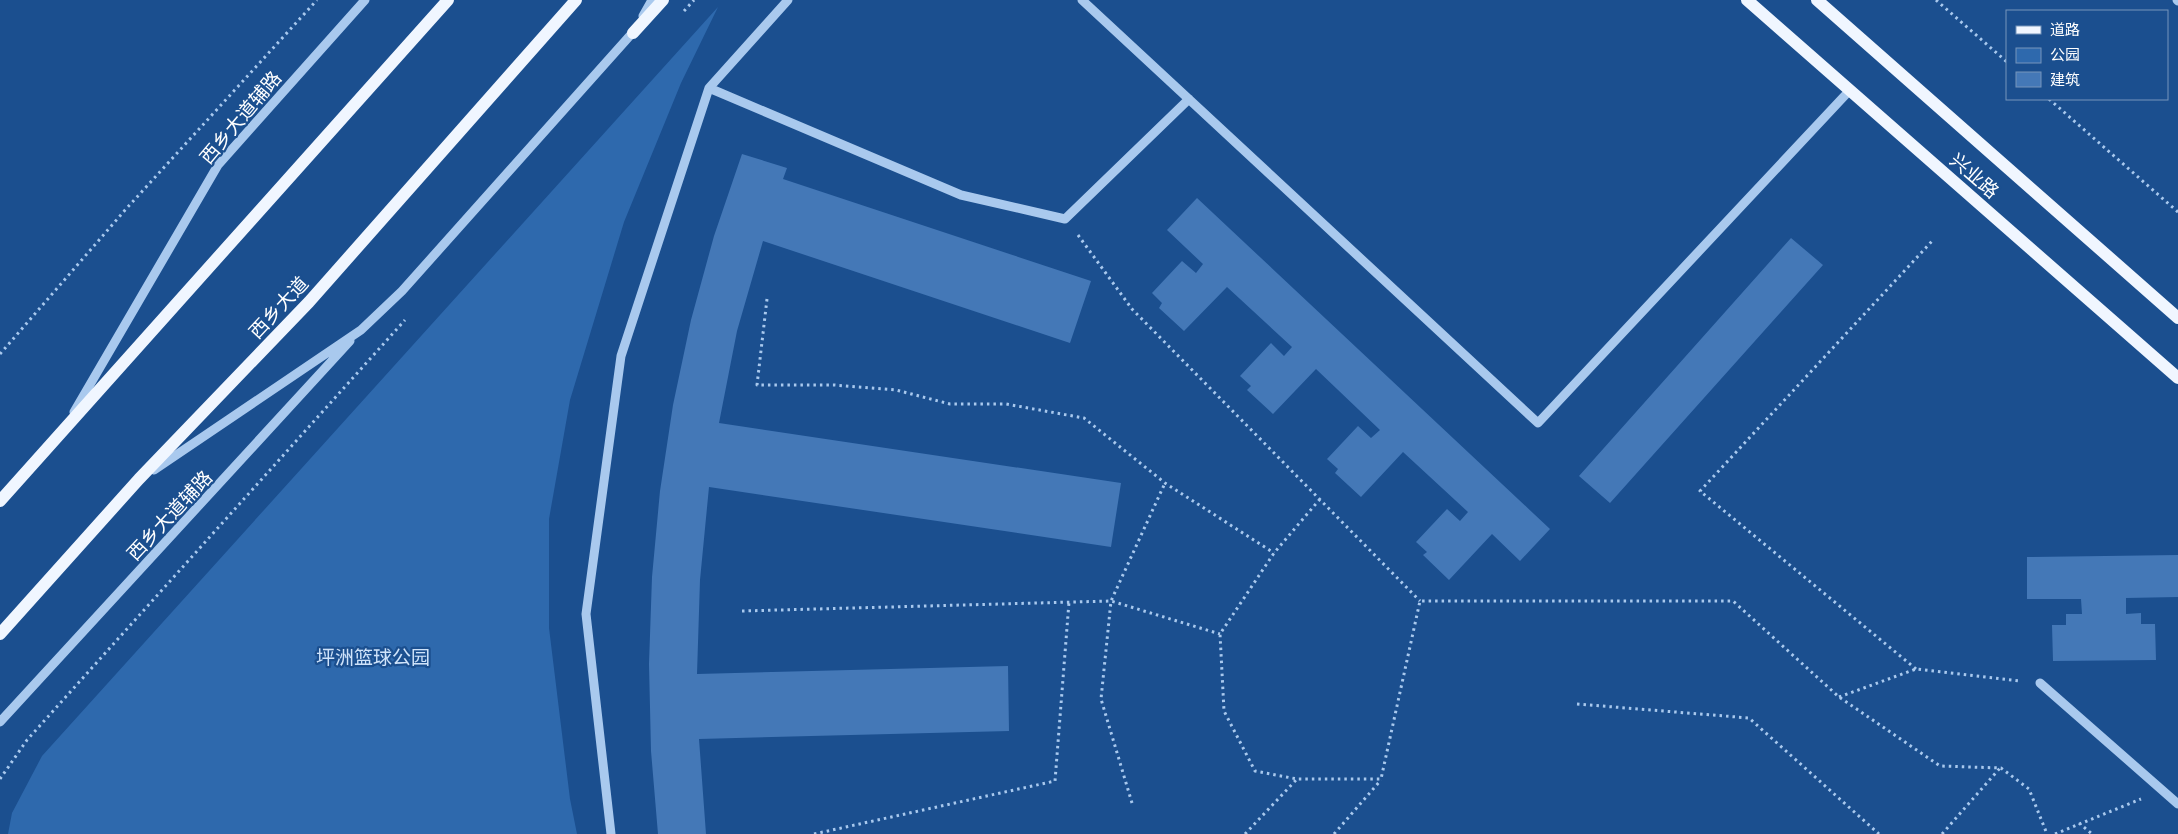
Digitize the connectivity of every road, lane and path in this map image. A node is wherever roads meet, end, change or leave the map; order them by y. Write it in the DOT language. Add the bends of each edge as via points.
graph roads {
  1 [pos="317,0"];
  2 [pos="365,0"];
  3 [pos="448,0"];
  4 [pos="576,0"];
  5 [pos="652,0"];
  6 [pos="663,0"];
  7 [pos="694,0"];
  8 [pos="788,0"];
  9 [pos="1082,0"];
  10 [pos="1747,0"];
  11 [pos="1817,0"];
  12 [pos="1936,0"];
  13 [pos="679,16"];
  14 [pos="633,33"];
  15 [pos="2006,61"];
  16 [pos="709,88"];
  17 [pos="1850,90"];
  18 [pos="1189,99"];
  19 [pos="2050,100"];
  20 [pos="2178,212"];
  21 [pos="1065,218"];
  22 [pos="1934,239"];
  23 [pos="767,299"];
  24 [pos="2178,318"];
  25 [pos="406,319"];
  26 [pos="361,330"];
  27 [pos="0,354"];
  28 [pos="2178,378"];
  29 [pos="67,424"];
  30 [pos="139,480"];
  31 [pos="1165,483"];
  32 [pos="1320,500"];
  33 [pos="0,501"];
  34 [pos="1274,553"];
  35 [pos="1111,601"];
  36 [pos="1420,601"];
  37 [pos="1069,602"];
  38 [pos="742,611"];
  39 [pos="0,634"];
  40 [pos="1220,634"];
  41 [pos="1916,669"];
  42 [pos="2040,683"];
  43 [pos="1839,697"];
  44 [pos="1578,704"];
  45 [pos="0,722"];
  46 [pos="2001,768"];
  47 [pos="0,779"];
  48 [pos="1297,779"];
  49 [pos="1381,779"];
  50 [pos="2163,790"];
  51 [pos="1132,803"];
  52 [pos="2178,804"];
  53 [pos="2079,823"];
  54 [pos="611,834"];
  55 [pos="814,834"];
  56 [pos="1245,834"];
  57 [pos="1334,834"];
  58 [pos="1879,834"];
  59 [pos="1942,834"];
  60 [pos="2047,834"];
  61 [pos="2055,834"];
  62 [pos="2092,834"];
  1 -- 27 [label="path" via="126,208"];
  2 -- 29 [label="street, 西乡大道辅路" via="218,165"];
  3 -- 29 [label="main road"];
  4 -- 30 [label="main road, 西乡大道" via="309,302"];
  5 -- 14 [label="street, 西乡大道辅路"];
  6 -- 14 [label="main road"];
  7 -- 13 [label="path"];
  8 -- 16 [label="street"];
  9 -- 18 [label="street"];
  10 -- 17 [label="main road, 兴业路"];
  11 -- 24 [label="main road, 兴业路"];
  12 -- 15 [label="path"];
  14 -- 26 [label="street, 西乡大道辅路" via="402,291"];
  16 -- 21 [label="street" via="961,195"];
  16 -- 54 [label="street" via="621,356 586,614"];
  17 -- 18 [label="street" via="1538,422"];
  17 -- 28 [label="main road, 兴业路"];
  18 -- 21 [label="street"];
  19 -- 20 [label="path"];
  21 -- 32 [label="path" via="1132,309"];
  22 -- 41 [label="path" via="1700,490"];
  23 -- 31 [label="path" via="756,385 834,385 896,390 950,404 1006,404 1084,418"];
  25 -- 47 [label="path" via="27,740"];
  26 -- 30 [label="street, 西乡大道辅路"];
  26 -- 45 [label="street, 西乡大道辅路"];
  29 -- 33 [label="main road"];
  30 -- 39 [label="main road, 西乡大道"];
  31 -- 34 [label="path"];
  31 -- 35 [label="path"];
  32 -- 34 [label="path"];
  32 -- 36 [label="path"];
  34 -- 40 [label="path"];
  35 -- 37 [label="path"];
  35 -- 40 [label="path"];
  35 -- 51 [label="path" via="1101,699"];
  36 -- 43 [label="path" via="1733,601"];
  36 -- 49 [label="path"];
  37 -- 38 [label="path"];
  37 -- 55 [label="path" via="1055,781"];
  40 -- 48 [label="path" via="1224,711 1255,772"];
  41 -- 42 [label="path"];
  41 -- 43 [label="path"];
  42 -- 50 [label="street"];
  43 -- 46 [label="path" via="1940,766"];
  44 -- 58 [label="path" via="1749,718"];
  46 -- 59 [label="path"];
  46 -- 60 [label="path" via="2029,789"];
  48 -- 49 [label="path"];
  48 -- 56 [label="path"];
  49 -- 57 [label="path"];
  50 -- 52 [label="street"];
  50 -- 53 [label="path"];
  53 -- 61 [label="path"];
  53 -- 62 [label="path"];
}
